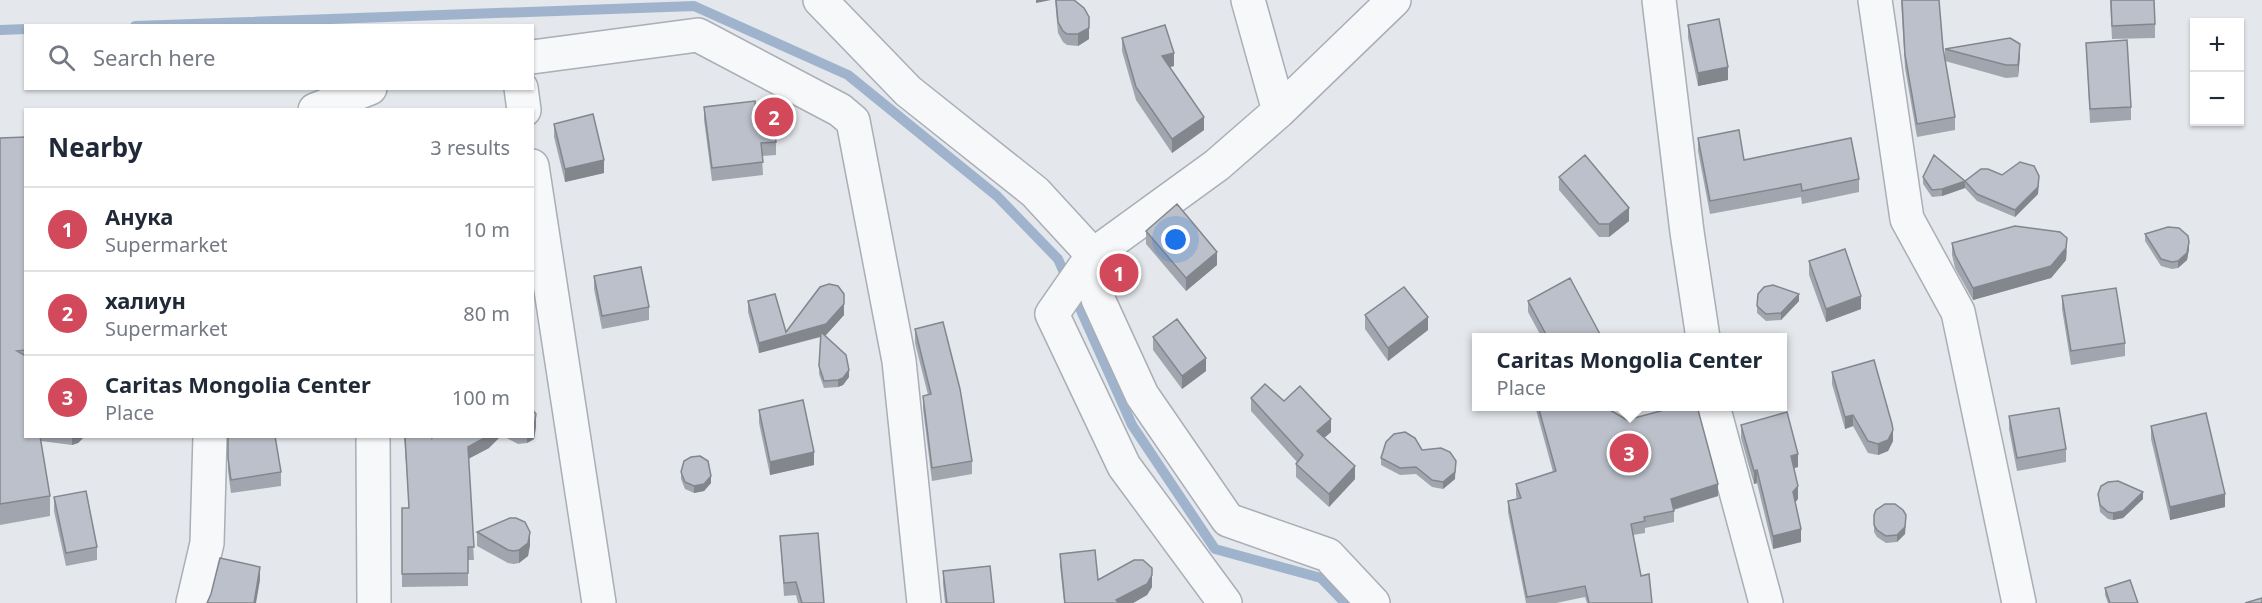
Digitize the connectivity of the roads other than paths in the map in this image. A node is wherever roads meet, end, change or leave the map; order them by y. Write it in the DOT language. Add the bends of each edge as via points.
graph roads {
  1 [pos="820,0"];
  2 [pos="1248,0"];
  3 [pos="1394,0"];
  4 [pos="1659,0"];
  5 [pos="1875,0"];
  6 [pos="534,57"];
  7 [pos="365,90"];
  8 [pos="521,90"];
  9 [pos="318,108"];
  10 [pos="524,108"];
  11 [pos="1279,111"];
  12 [pos="534,179"];
  13 [pos="1087,263"];
  14 [pos="1702,333"];
  15 [pos="1714,411"];
  16 [pos="210,438"];
  17 [pos="373,438"];
  18 [pos="193,603"];
  19 [pos="374,603"];
  20 [pos="598,603"];
  21 [pos="924,603"];
  22 [pos="1225,603"];
  23 [pos="1373,603"];
  24 [pos="1766,603"];
  25 [pos="2019,603"];
  1 -- 13 [label="street" via="908,91 1035,192"];
  2 -- 11 [label="street"];
  3 -- 11 [label="street"];
  4 -- 14 [label="street"];
  5 -- 25 [label="street" via="1907,219 1958,312"];
  6 -- 21 [label="street" via="698,35 840,110 853,121 899,361"];
  7 -- 9 [label="street"];
  8 -- 10 [label="street"];
  11 -- 13 [label="street" via="1217,165"];
  12 -- 20 [label="street"];
  13 -- 22 [label="street" via="1052,314 1124,466"];
  13 -- 23 [label="street" via="1098,299 1142,395 1228,520 1328,555"];
  15 -- 24 [label="street"];
  16 -- 18 [label="street" via="207,543"];
  17 -- 19 [label="street"];
}
